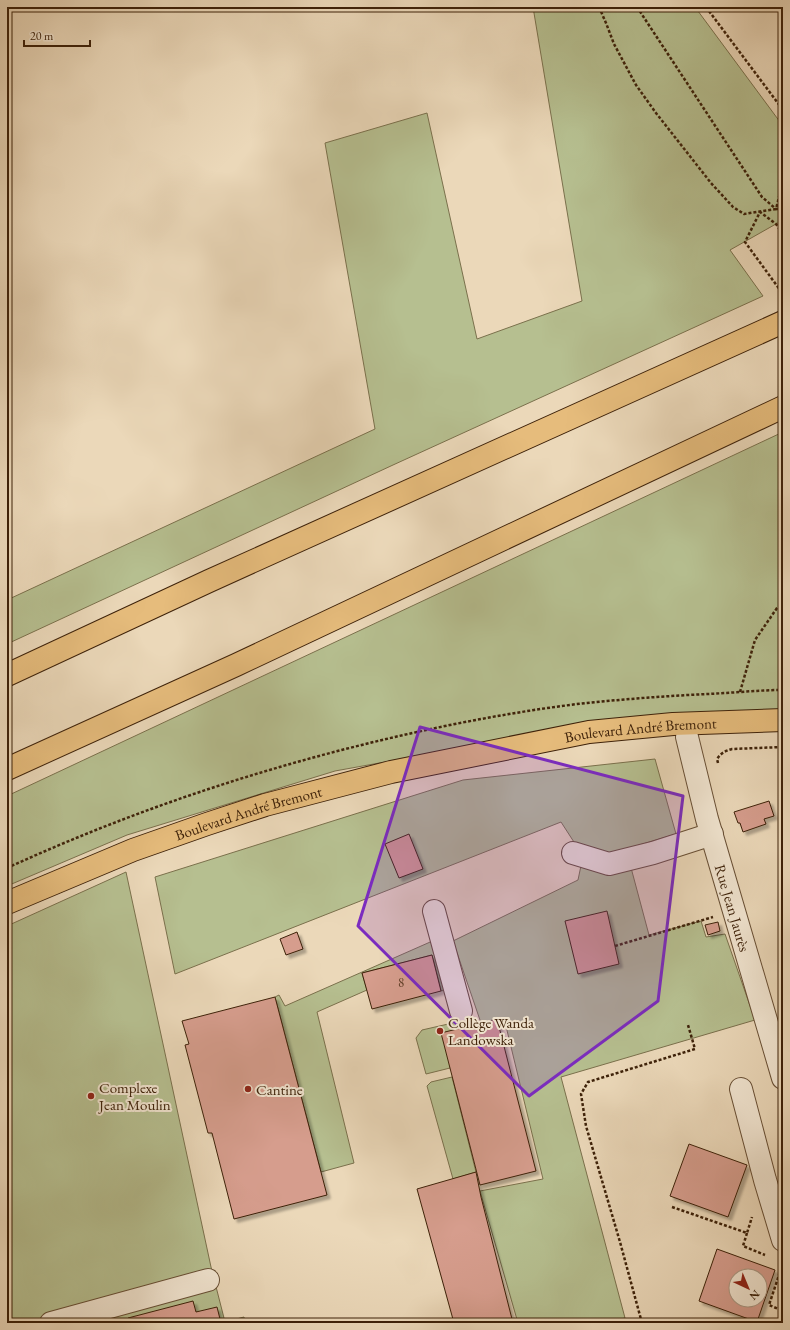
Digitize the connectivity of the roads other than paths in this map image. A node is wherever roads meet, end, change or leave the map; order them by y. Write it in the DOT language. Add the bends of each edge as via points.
graph roads {
  1 [pos="783,322"];
  2 [pos="783,406"];
  3 [pos="7,674"];
  4 [pos="783,720"];
  5 [pos="783,731"];
  6 [pos="687,737"];
  7 [pos="499,750"];
  8 [pos="7,769"];
  9 [pos="712,834"];
  10 [pos="573,853"];
  11 [pos="7,903"];
  12 [pos="434,911"];
  13 [pos="461,1011"];
  14 [pos="783,1078"];
  15 [pos="741,1089"];
  16 [pos="776,1248"];
  17 [pos="208,1280"];
  18 [pos="117,1314"];
  19 [pos="51,1323"];
  1 -- 3 [label="main road"];
  2 -- 8 [label="main road" via="236,665"];
  4 -- 7 [label="main road, Boulevard André Bremont" via="673,724 597,731"];
  5 -- 6 [label="main road, Boulevard André Bremont"];
  6 -- 7 [label="main road, Boulevard André Bremont"];
  6 -- 9 [label="street, Rue Jean Jaurès"];
  7 -- 11 [label="main road, Boulevard André Bremont" via="391,772 206,824 133,850"];
  9 -- 10 [label="street" via="609,864"];
  9 -- 14 [label="street, Rue Jean Jaurès"];
  12 -- 13 [label="street"];
  15 -- 16 [label="street" via="765,1180"];
  17 -- 18 [label="street"];
  18 -- 19 [label="street"];
}
